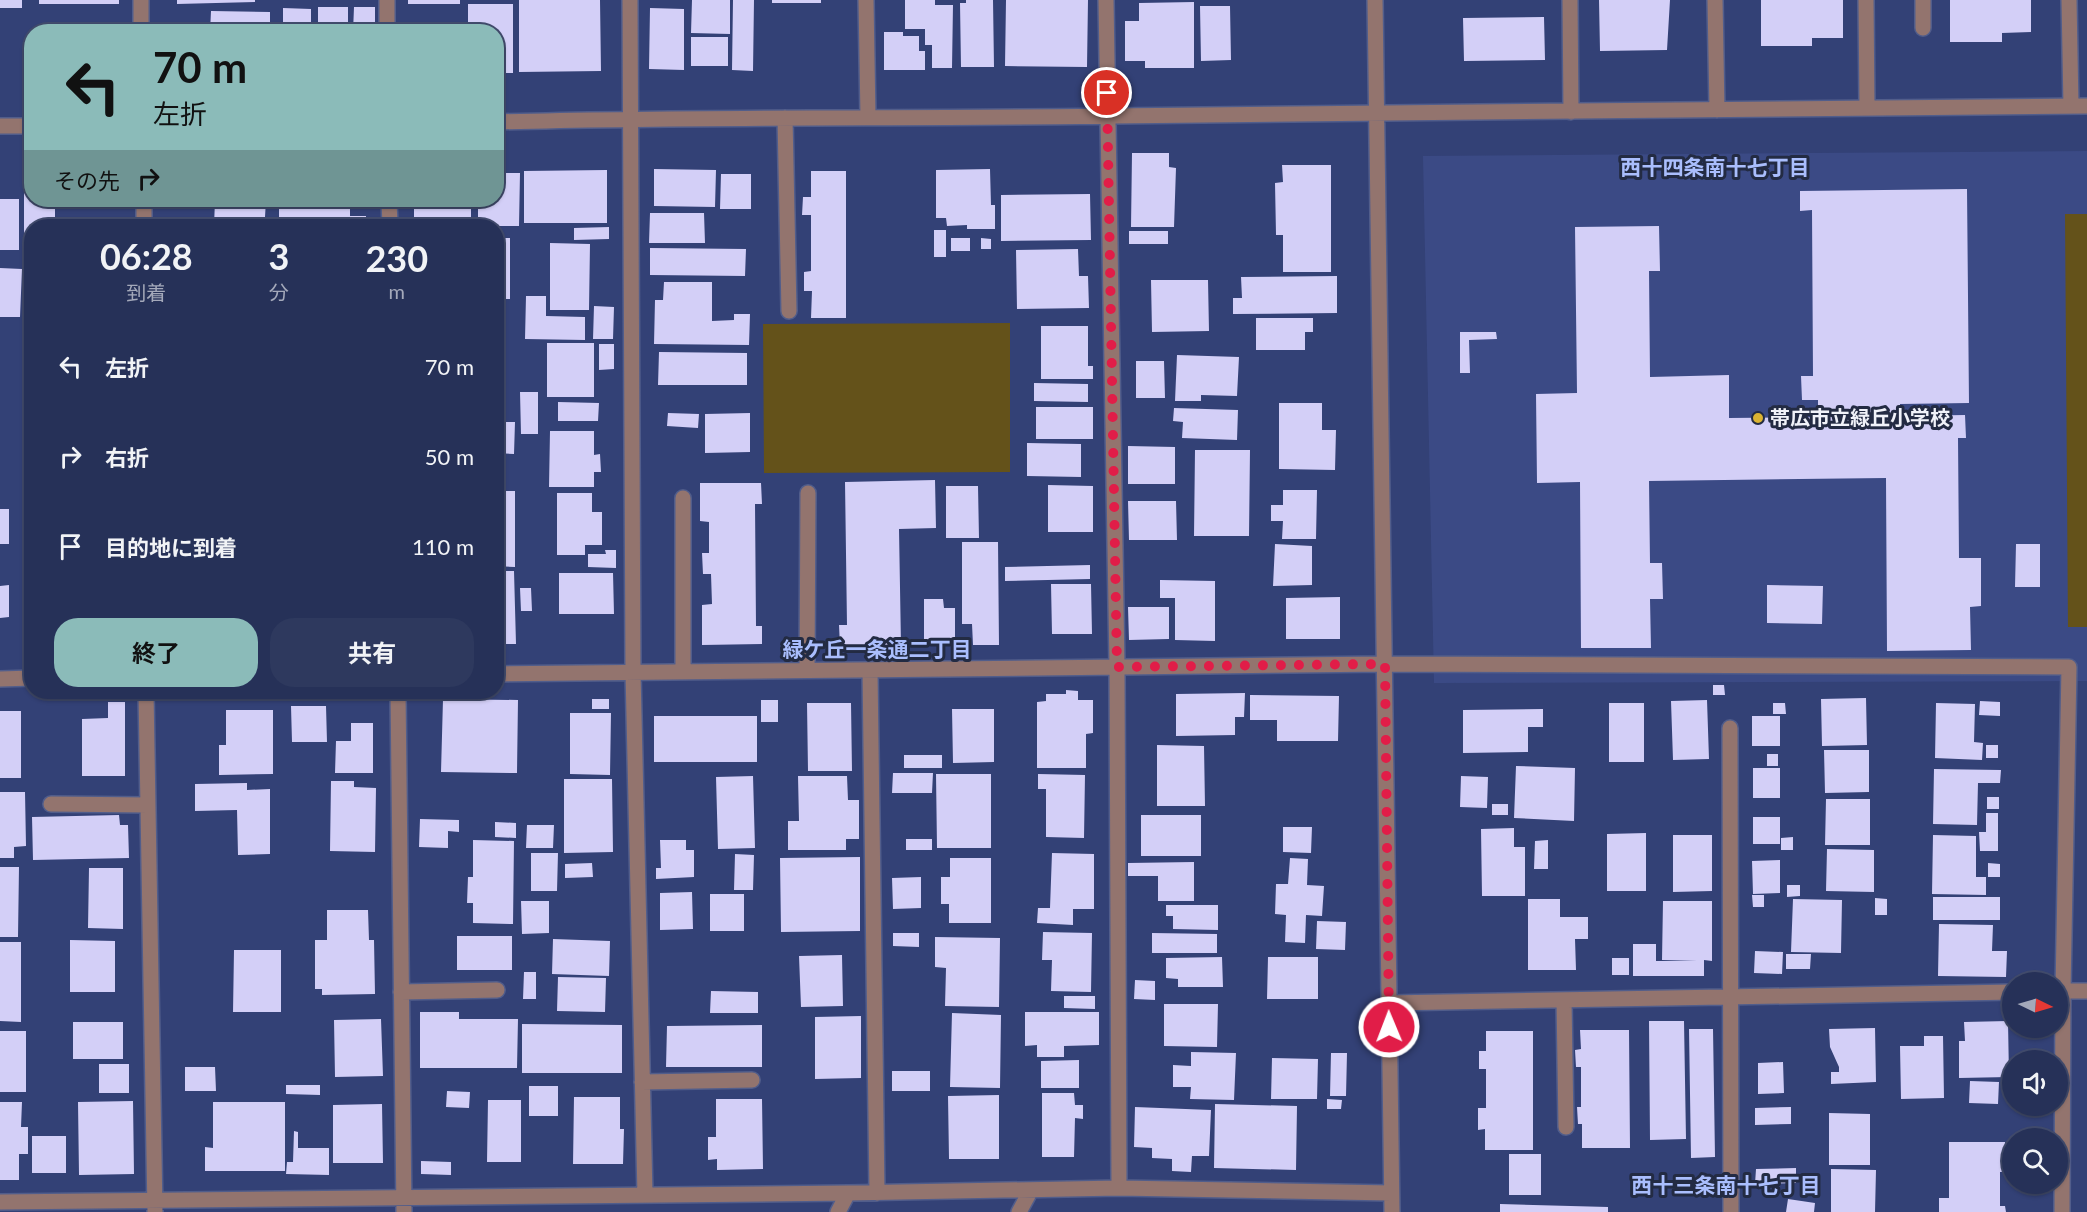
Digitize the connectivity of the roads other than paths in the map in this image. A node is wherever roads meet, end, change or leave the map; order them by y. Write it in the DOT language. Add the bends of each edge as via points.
graph roads {
  1 [pos="141,0"];
  2 [pos="387,0"];
  3 [pos="630,0"];
  4 [pos="866,0"];
  5 [pos="1106,0"];
  6 [pos="1375,0"];
  7 [pos="1570,0"];
  8 [pos="1715,0"];
  9 [pos="1866,0"];
  10 [pos="1923,0"];
  11 [pos="2069,0"];
  12 [pos="141,24"];
  13 [pos="387,24"];
  14 [pos="1923,28"];
  15 [pos="2071,106"];
  16 [pos="2087,106"];
  17 [pos="1867,108"];
  18 [pos="1717,110"];
  19 [pos="1571,112"];
  20 [pos="1377,113"];
  21 [pos="1108,116"];
  22 [pos="868,117"];
  23 [pos="632,118"];
  24 [pos="785,118"];
  25 [pos="504,122"];
  26 [pos="0,126"];
  27 [pos="24,126"];
  28 [pos="789,311"];
  29 [pos="808,493"];
  30 [pos="683,498"];
  31 [pos="1385,664"];
  32 [pos="1117,667"];
  33 [pos="807,670"];
  34 [pos="870,670"];
  35 [pos="683,671"];
  36 [pos="633,672"];
  37 [pos="504,674"];
  38 [pos="24,678"];
  39 [pos="0,679"];
  40 [pos="146,699"];
  41 [pos="398,699"];
  42 [pos="1730,728"];
  43 [pos="51,804"];
  44 [pos="148,805"];
  45 [pos="2061,972"];
  46 [pos="497,990"];
  47 [pos="2068,991"];
  48 [pos="2087,991"];
  49 [pos="401,992"];
  50 [pos="2002,992"];
  51 [pos="1732,998"];
  52 [pos="1564,1000"];
  53 [pos="1389,1003"];
  54 [pos="2060,1038"];
  55 [pos="752,1080"];
  56 [pos="642,1082"];
  57 [pos="1566,1127"];
  58 [pos="1119,1188"];
  59 [pos="1031,1190"];
  60 [pos="848,1193"];
  61 [pos="877,1193"];
  62 [pos="1391,1193"];
  63 [pos="645,1196"];
  64 [pos="0,1202"];
  65 [pos="404,1205"];
  66 [pos="154,1207"];
  67 [pos="838,1212"];
  68 [pos="1019,1212"];
  69 [pos="1392,1212"];
  70 [pos="1731,1212"];
  71 [pos="2062,1212"];
  1 -- 12 [label="street"];
  2 -- 13 [label="street"];
  3 -- 23 [label="street"];
  4 -- 22 [label="street"];
  5 -- 21 [label="street"];
  6 -- 20 [label="street"];
  7 -- 19 [label="street"];
  8 -- 18 [label="street"];
  9 -- 17 [label="street"];
  10 -- 14 [label="street"];
  11 -- 15 [label="street"];
  15 -- 16 [label="street"];
  15 -- 17 [label="street"];
  17 -- 18 [label="street"];
  18 -- 19 [label="street"];
  19 -- 20 [label="street"];
  20 -- 21 [label="street"];
  20 -- 31 [label="street"];
  21 -- 22 [label="street"];
  21 -- 32 [label="street"];
  22 -- 24 [label="street"];
  23 -- 24 [label="street"];
  23 -- 25 [label="street"];
  23 -- 36 [label="street"];
  24 -- 28 [label="street"];
  26 -- 27 [label="street"];
  29 -- 33 [label="street"];
  30 -- 35 [label="street"];
  31 -- 32 [label="street"];
  31 -- 45 [label="street" via="2069,667"];
  31 -- 53 [label="street"];
  32 -- 34 [label="street"];
  32 -- 58 [label="street"];
  33 -- 34 [label="street"];
  33 -- 35 [label="street"];
  34 -- 61 [label="street"];
  35 -- 36 [label="street"];
  36 -- 37 [label="street"];
  36 -- 56 [label="street"];
  38 -- 39 [label="street"];
  40 -- 44 [label="street"];
  41 -- 49 [label="street"];
  42 -- 51 [label="street"];
  43 -- 44 [label="street"];
  44 -- 66 [label="street"];
  46 -- 49 [label="street"];
  47 -- 48 [label="street"];
  49 -- 65 [label="street"];
  50 -- 51 [label="street"];
  51 -- 52 [label="street"];
  51 -- 70 [label="street"];
  52 -- 53 [label="street"];
  52 -- 57 [label="street"];
  53 -- 62 [label="street"];
  54 -- 71 [label="street"];
  55 -- 56 [label="street"];
  56 -- 63 [label="street"];
  58 -- 59 [label="street"];
  58 -- 62 [label="street"];
  59 -- 61 [label="street"];
  59 -- 68 [label="street"];
  60 -- 61 [label="street"];
  60 -- 63 [label="street"];
  60 -- 67 [label="street"];
  62 -- 69 [label="street"];
  63 -- 65 [label="street"];
  64 -- 66 [label="street"];
  65 -- 66 [label="street"];
}
